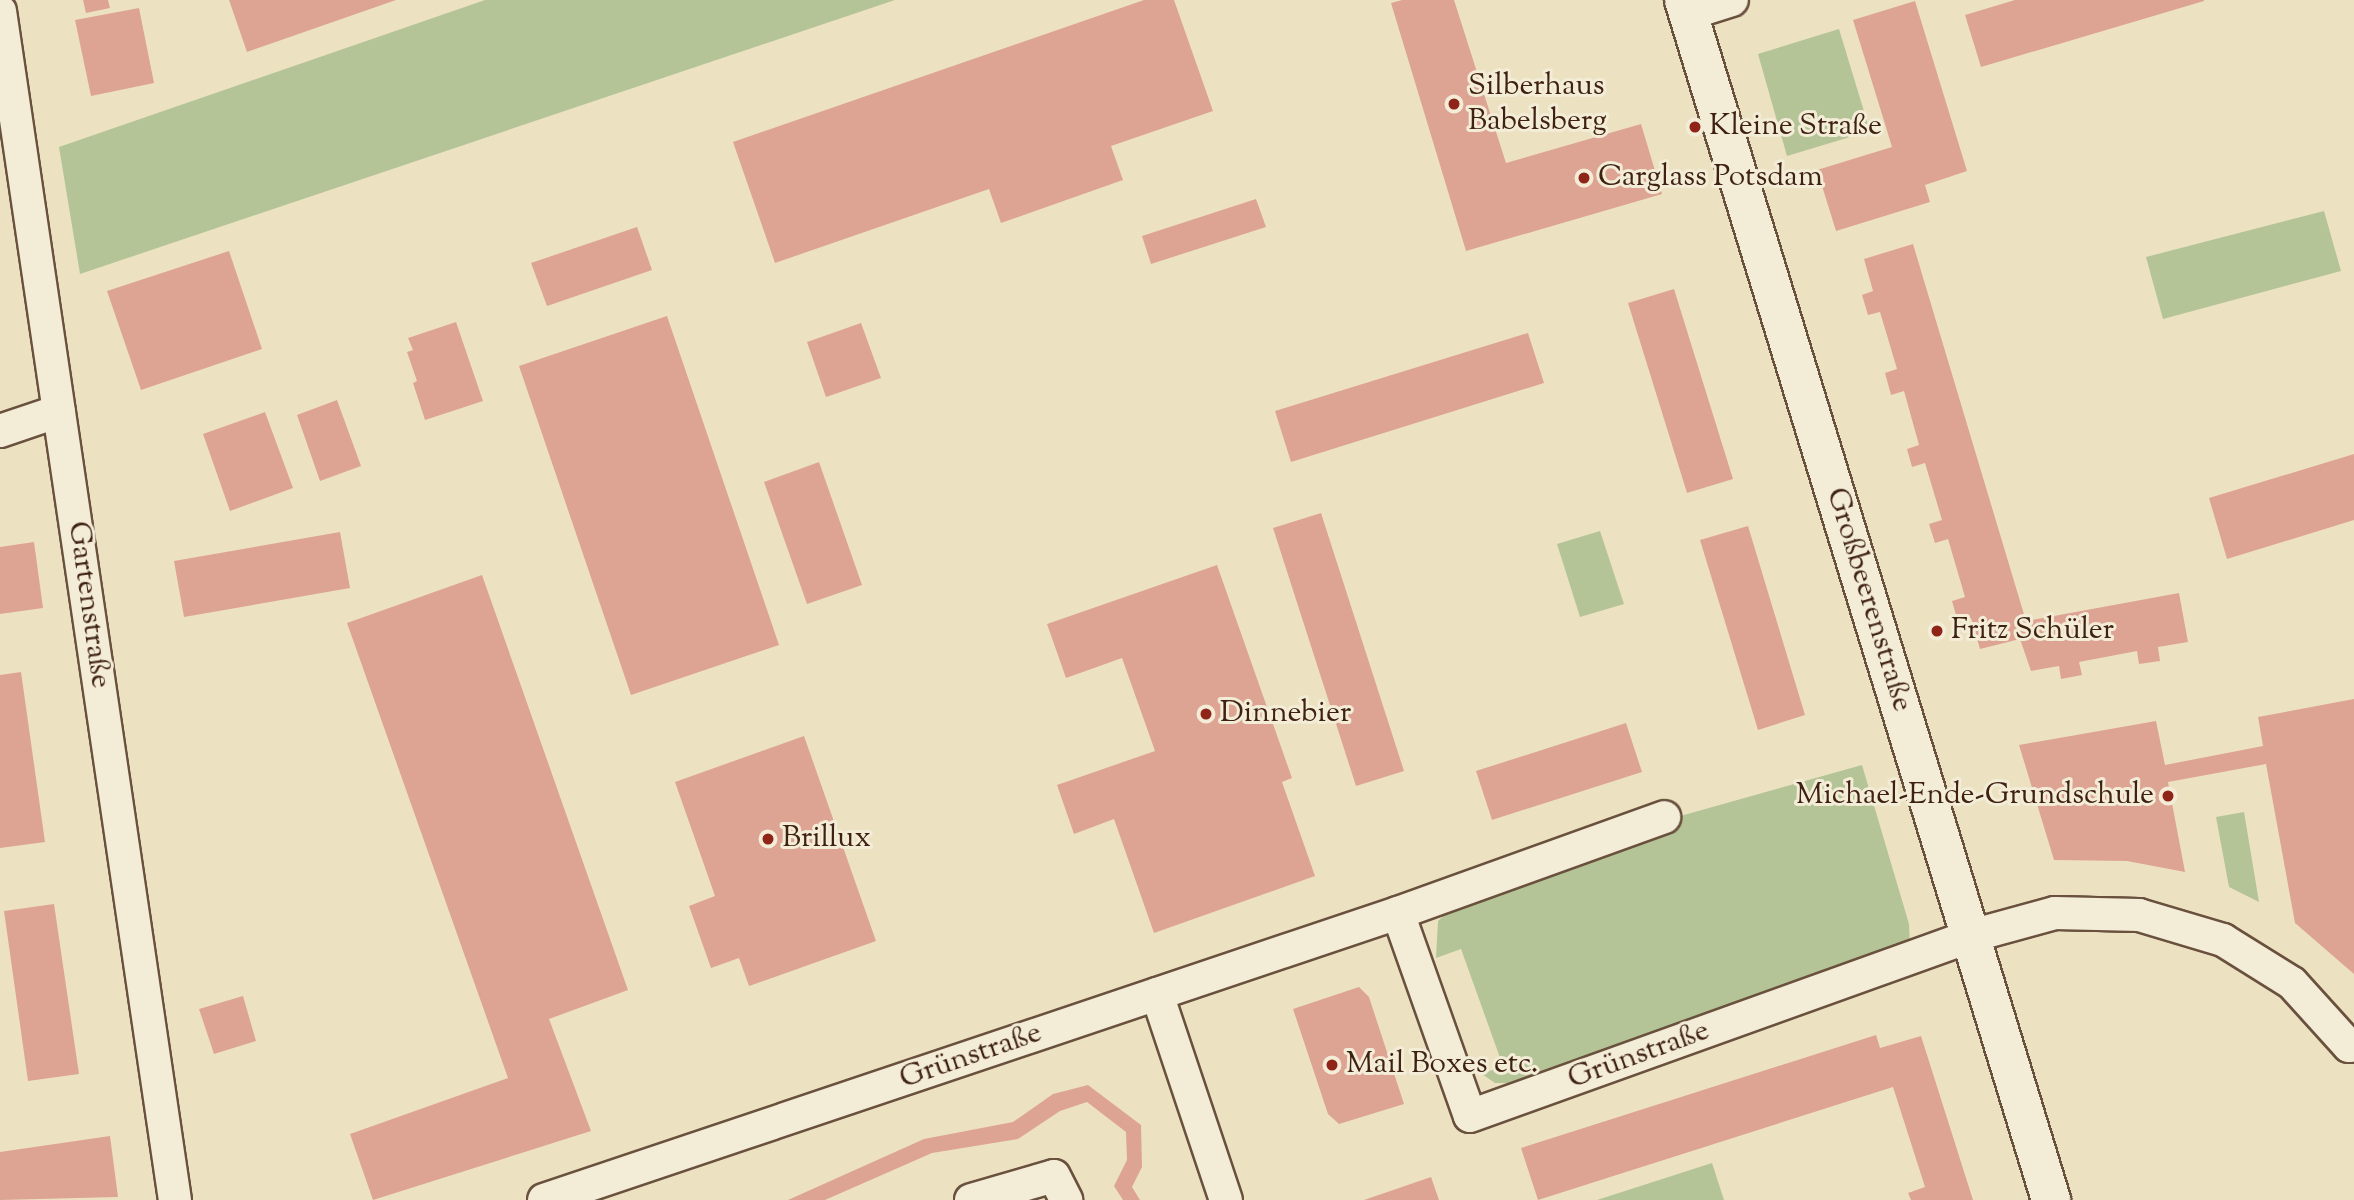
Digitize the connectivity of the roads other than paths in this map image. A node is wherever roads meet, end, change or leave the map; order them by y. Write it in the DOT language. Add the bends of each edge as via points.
graph roads {
  1 [pos="1732,0"];
  2 [pos="1686,7"];
  3 [pos="0,11"];
  4 [pos="59,411"];
  5 [pos="0,432"];
  6 [pos="1664,817"];
  7 [pos="1398,914"];
  8 [pos="1971,936"];
  9 [pos="1157,994"];
  10 [pos="2354,1045"];
  11 [pos="175,1200"];
  12 [pos="544,1200"];
  13 [pos="971,1200"];
  14 [pos="1066,1200"];
  15 [pos="1226,1200"];
  16 [pos="2051,1200"];
  1 -- 2 [label="street"];
  2 -- 8 [label="street, Großbeerenstraße"];
  3 -- 4 [label="street, Gartenstraße"];
  4 -- 5 [label="street"];
  4 -- 11 [label="street, Gartenstraße"];
  6 -- 7 [label="street, Grünstraße"];
  7 -- 8 [label="street, Grünstraße" via="1470,1116"];
  7 -- 9 [label="street, Grünstraße"];
  8 -- 10 [label="street" via="2013,922 2065,913 2129,914 2180,924 2258,958 2300,991 2349,1046"];
  8 -- 16 [label="street, Großbeerenstraße"];
  9 -- 12 [label="street, Grünstraße"];
  9 -- 15 [label="street"];
  13 -- 14 [label="street" via="1054,1176"];
}
